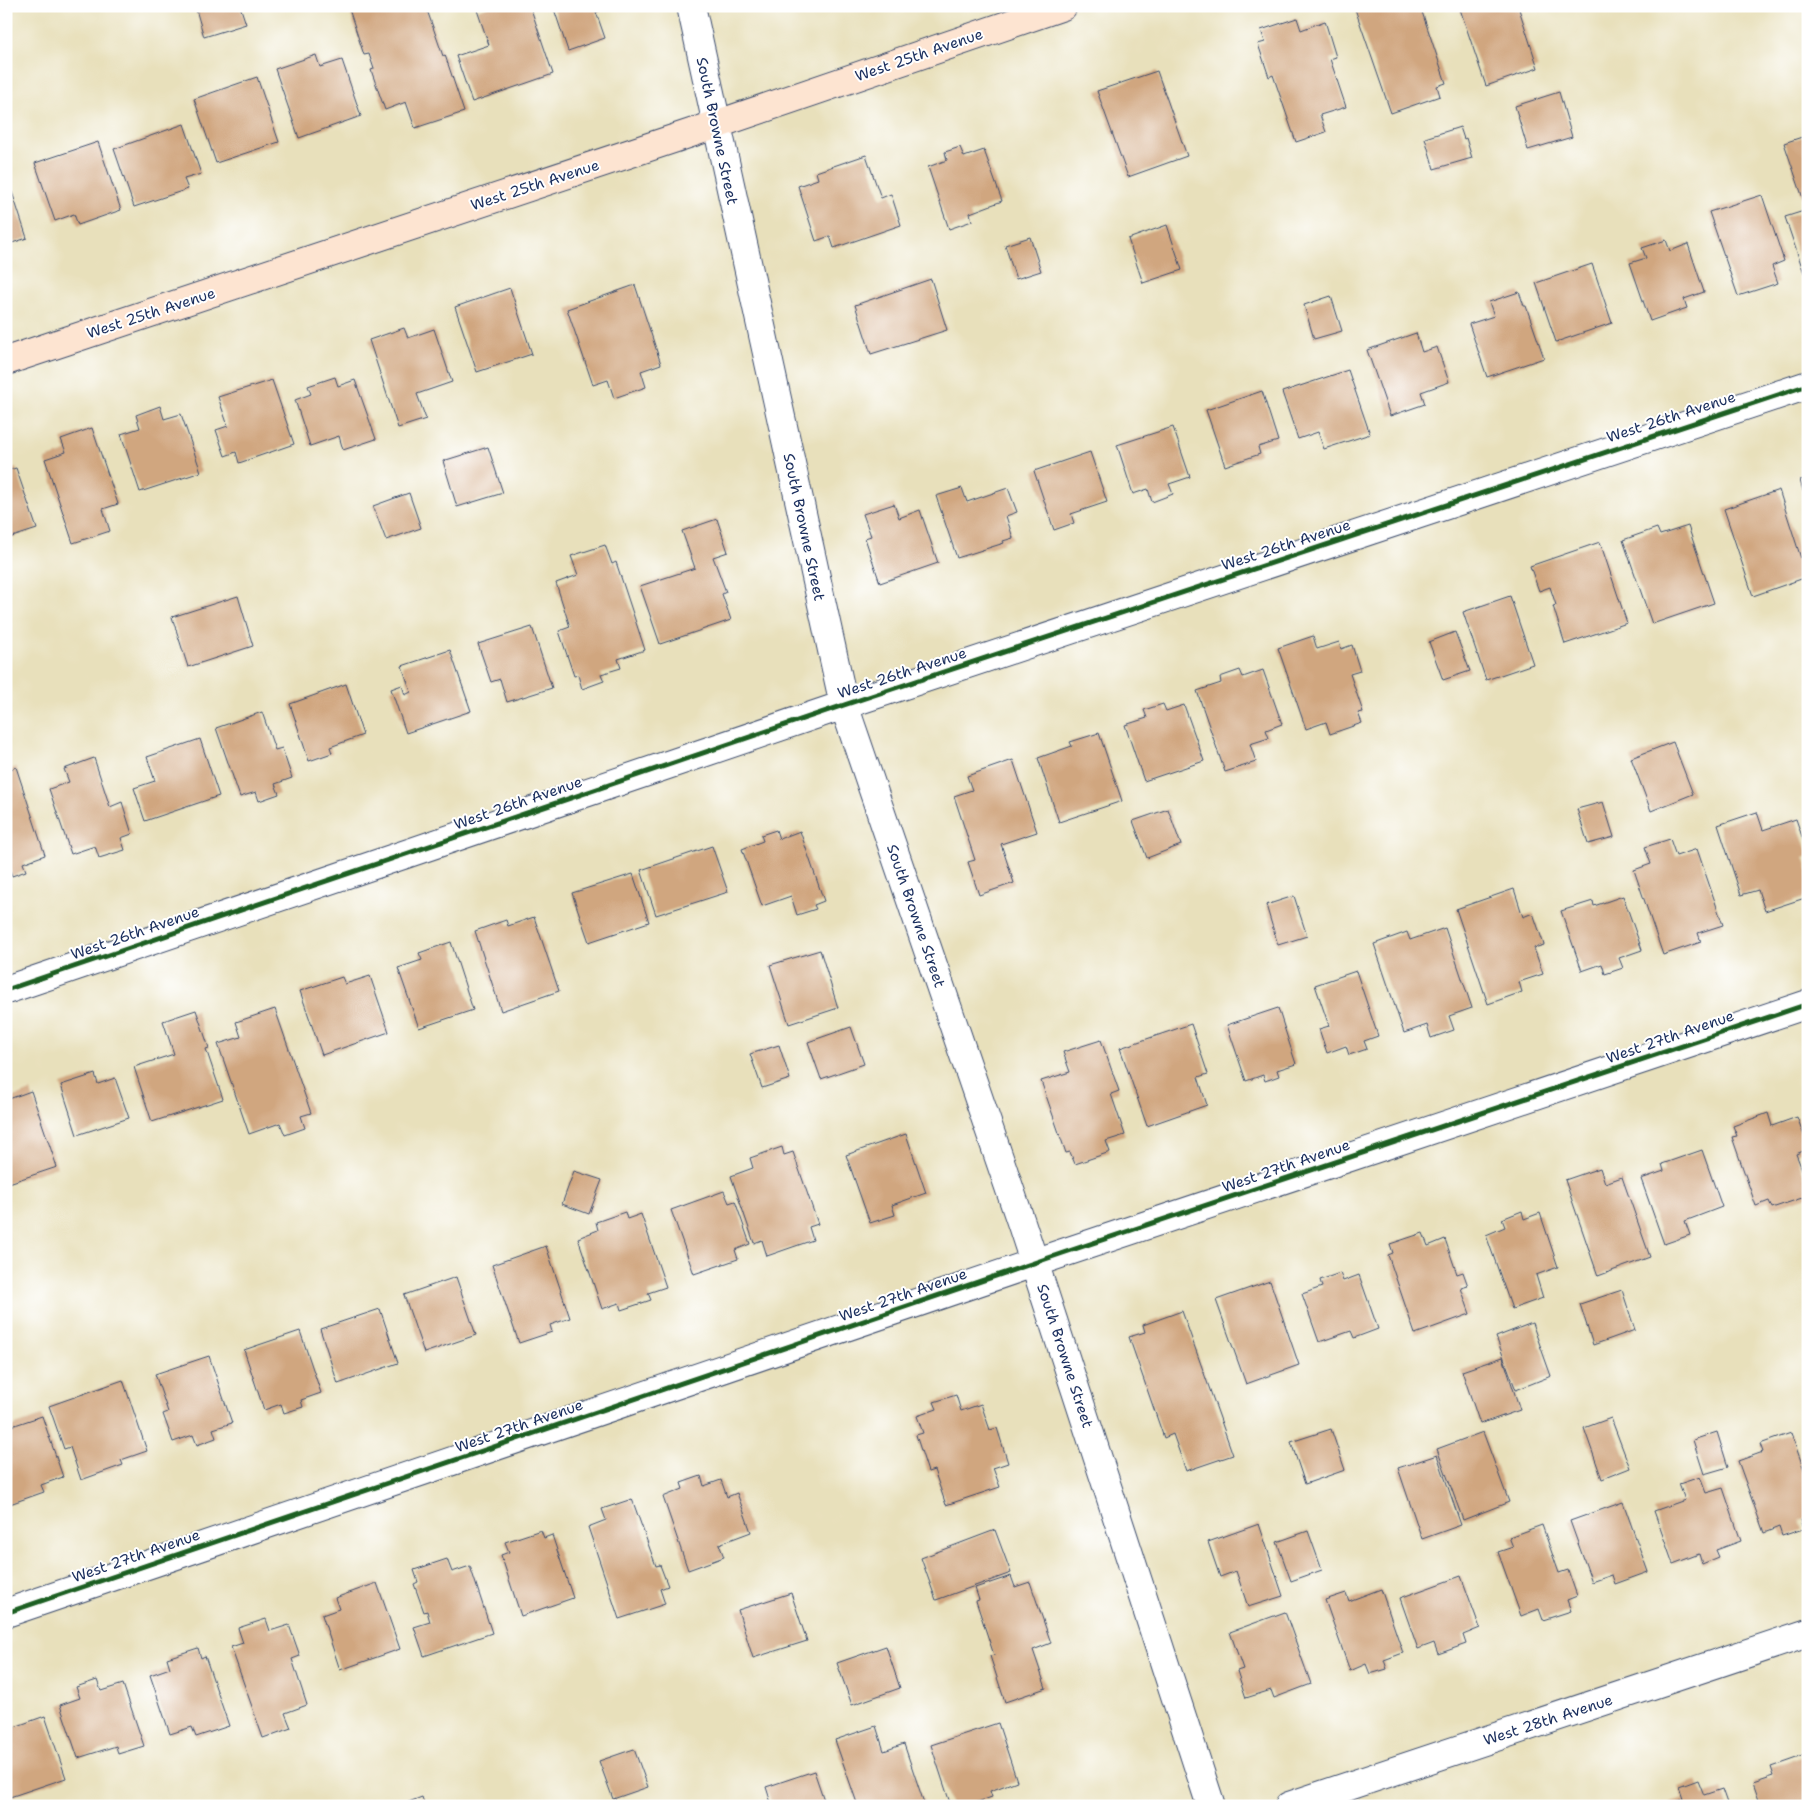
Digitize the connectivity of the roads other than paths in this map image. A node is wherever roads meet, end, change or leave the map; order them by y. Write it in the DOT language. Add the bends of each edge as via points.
graph roads {
  1 [pos="690,6"];
  2 [pos="1063,6"];
  3 [pos="715,125"];
  4 [pos="6,361"];
  5 [pos="1808,385"];
  6 [pos="844,705"];
  7 [pos="6,990"];
  8 [pos="1808,1004"];
  9 [pos="1034,1264"];
  10 [pos="6,1613"];
  11 [pos="1808,1633"];
  12 [pos="1211,1806"];
  13 [pos="1289,1806"];
  1 -- 3 [label="street, South Browne Street"];
  2 -- 3 [label="street, West 25th Avenue"];
  3 -- 4 [label="street, West 25th Avenue"];
  3 -- 6 [label="street, South Browne Street"];
  5 -- 6 [label="street, West 26th Avenue"];
  6 -- 7 [label="street, West 26th Avenue"];
  6 -- 9 [label="street, South Browne Street"];
  8 -- 9 [label="street, West 27th Avenue"];
  9 -- 10 [label="street, West 27th Avenue"];
  9 -- 12 [label="street, South Browne Street"];
  11 -- 13 [label="street, West 28th Avenue"];
}
